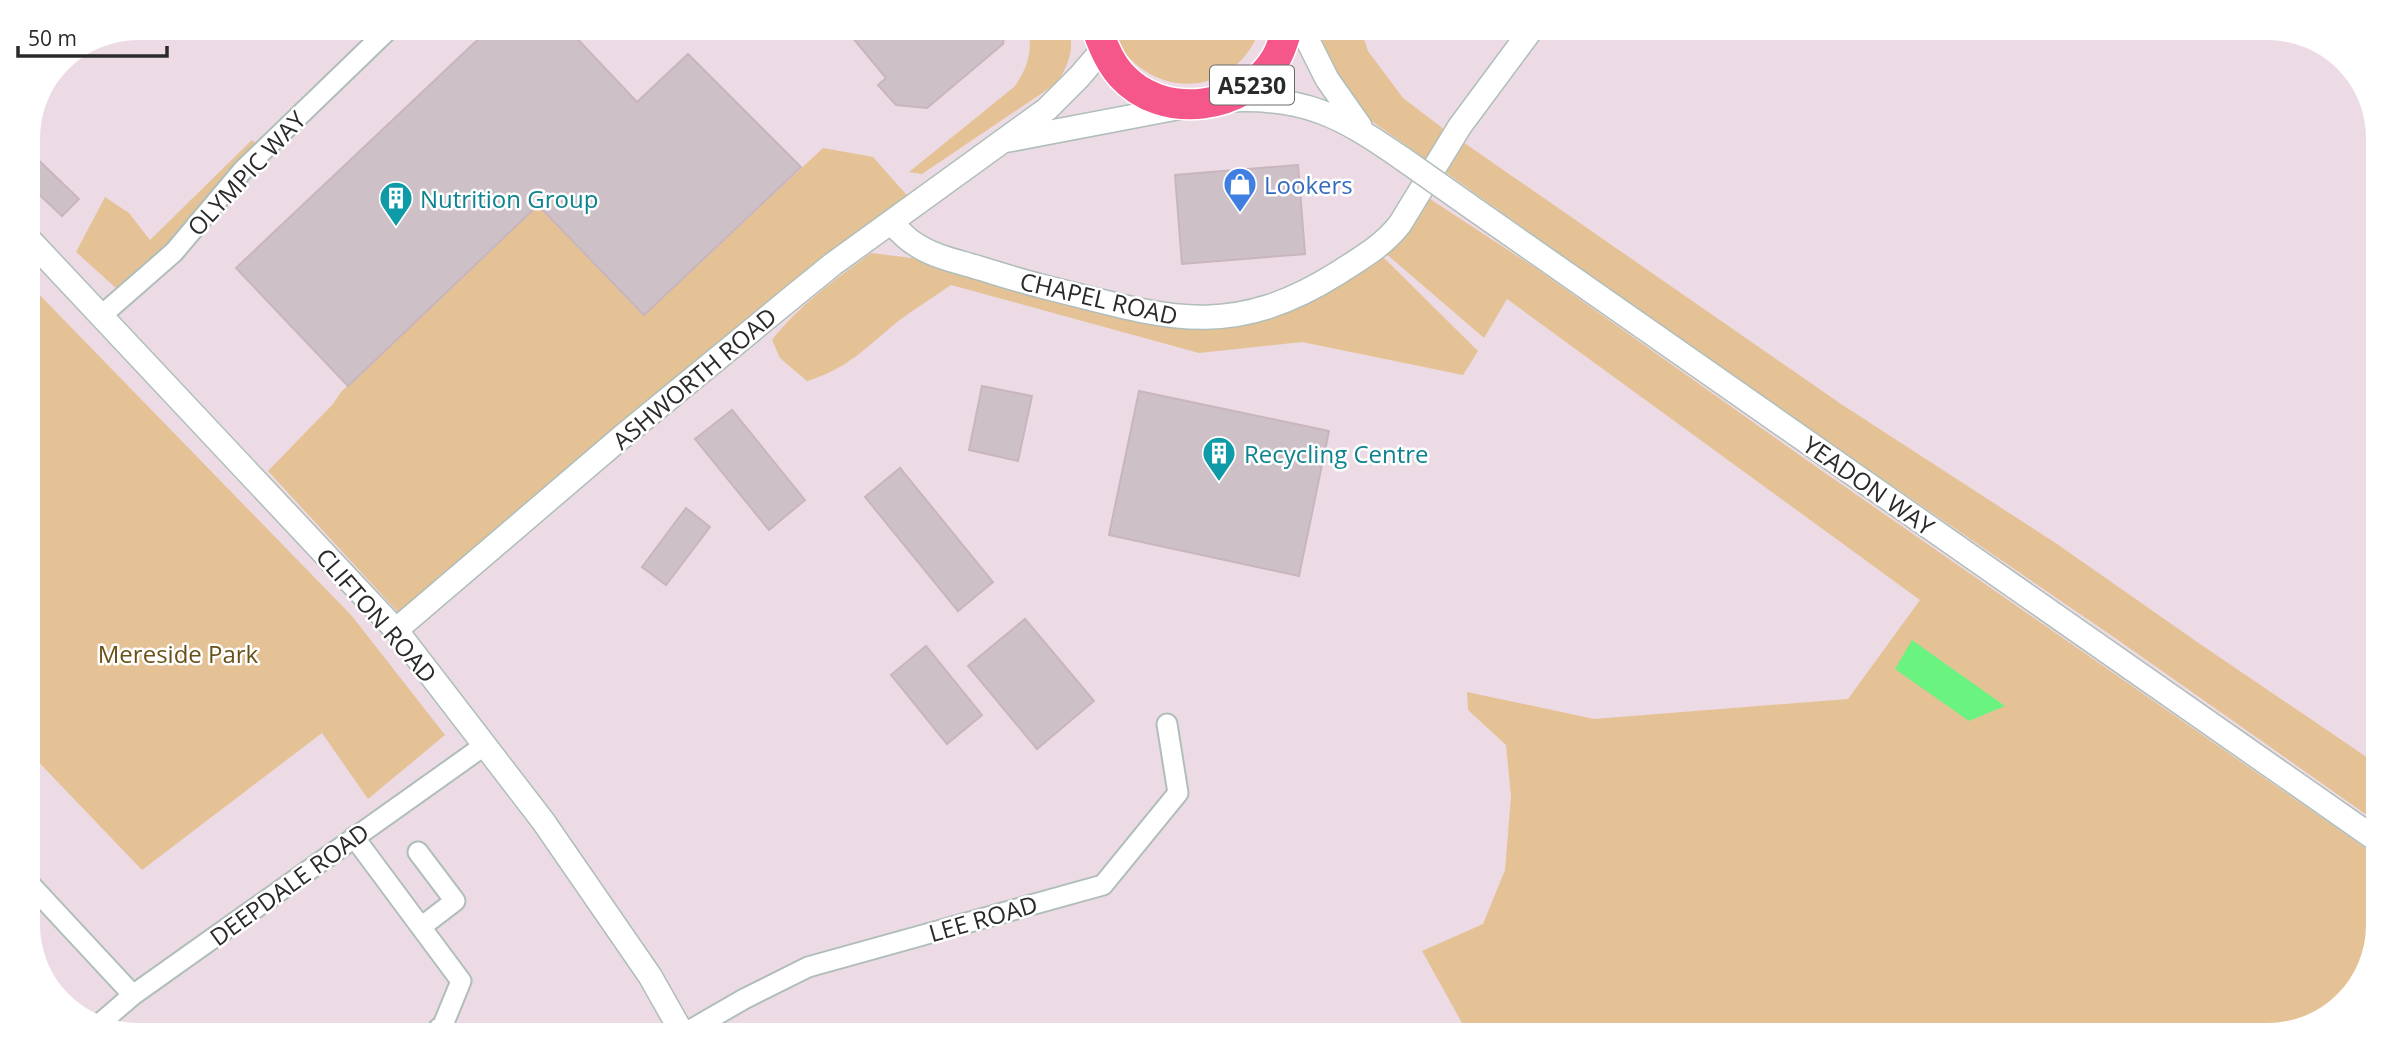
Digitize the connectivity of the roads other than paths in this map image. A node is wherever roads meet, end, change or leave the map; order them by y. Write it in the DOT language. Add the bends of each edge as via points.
graph roads {
  1 [pos="378,40"];
  2 [pos="1101,40"];
  3 [pos="1283,40"];
  4 [pos="1308,40"];
  5 [pos="1524,40"];
  6 [pos="1224,100"];
  7 [pos="1192,105"];
  8 [pos="1366,134"];
  9 [pos="1002,141"];
  10 [pos="891,223"];
  11 [pos="40,250"];
  12 [pos="102,315"];
  13 [pos="396,630"];
  14 [pos="1167,724"];
  15 [pos="485,745"];
  16 [pos="2366,832"];
  17 [pos="354,837"];
  18 [pos="418,852"];
  19 [pos="40,895"];
  20 [pos="421,927"];
  21 [pos="134,995"];
  22 [pos="108,1017"];
  23 [pos="444,1023"];
  24 [pos="677,1023"];
  25 [pos="702,1023"];
  1 -- 12 [label="street, OLYMPIC WAY" via="243,170 174,252"];
  2 -- 7 [label="main road, A5230" via="1121,75 1142,91 1166,102"];
  2 -- 9 [label="street, ASHWORTH ROAD" via="1079,77 1047,109"];
  3 -- 6 [label="main road, A5230" via="1276,59 1254,84"];
  4 -- 8 [label="street, YEADON WAY" via="1345,108"];
  5 -- 10 [label="street, CHAPEL ROAD" via="1460,126 1390,237 1317,286 1248,314 1189,318 1142,312 934,255"];
  6 -- 7 [label="main road, A5230"];
  6 -- 8 [label="street, YEADON WAY" via="1285,101 1328,114"];
  7 -- 9 [label="street, ASHWORTH ROAD"];
  8 -- 16 [label="street, YEADON WAY, bridge"];
  9 -- 10 [label="street, ASHWORTH ROAD"];
  10 -- 13 [label="street, ASHWORTH ROAD" via="662,404"];
  11 -- 12 [label="street, CLIFTON ROAD"];
  12 -- 13 [label="street, CLIFTON ROAD"];
  13 -- 15 [label="street, CLIFTON ROAD"];
  14 -- 25 [label="street, LEE ROAD" via="1178,793 1103,885 807,967"];
  15 -- 17 [label="street, DEEPDALE ROAD"];
  15 -- 24 [label="street, CLIFTON ROAD" via="605,908"];
  17 -- 20 [label="street"];
  17 -- 21 [label="street, DEEPDALE ROAD"];
  18 -- 20 [label="street" via="455,901"];
  19 -- 21 [label="street"];
  20 -- 23 [label="street" via="461,981"];
  21 -- 22 [label="street, DEEPDALE ROAD"];
}
